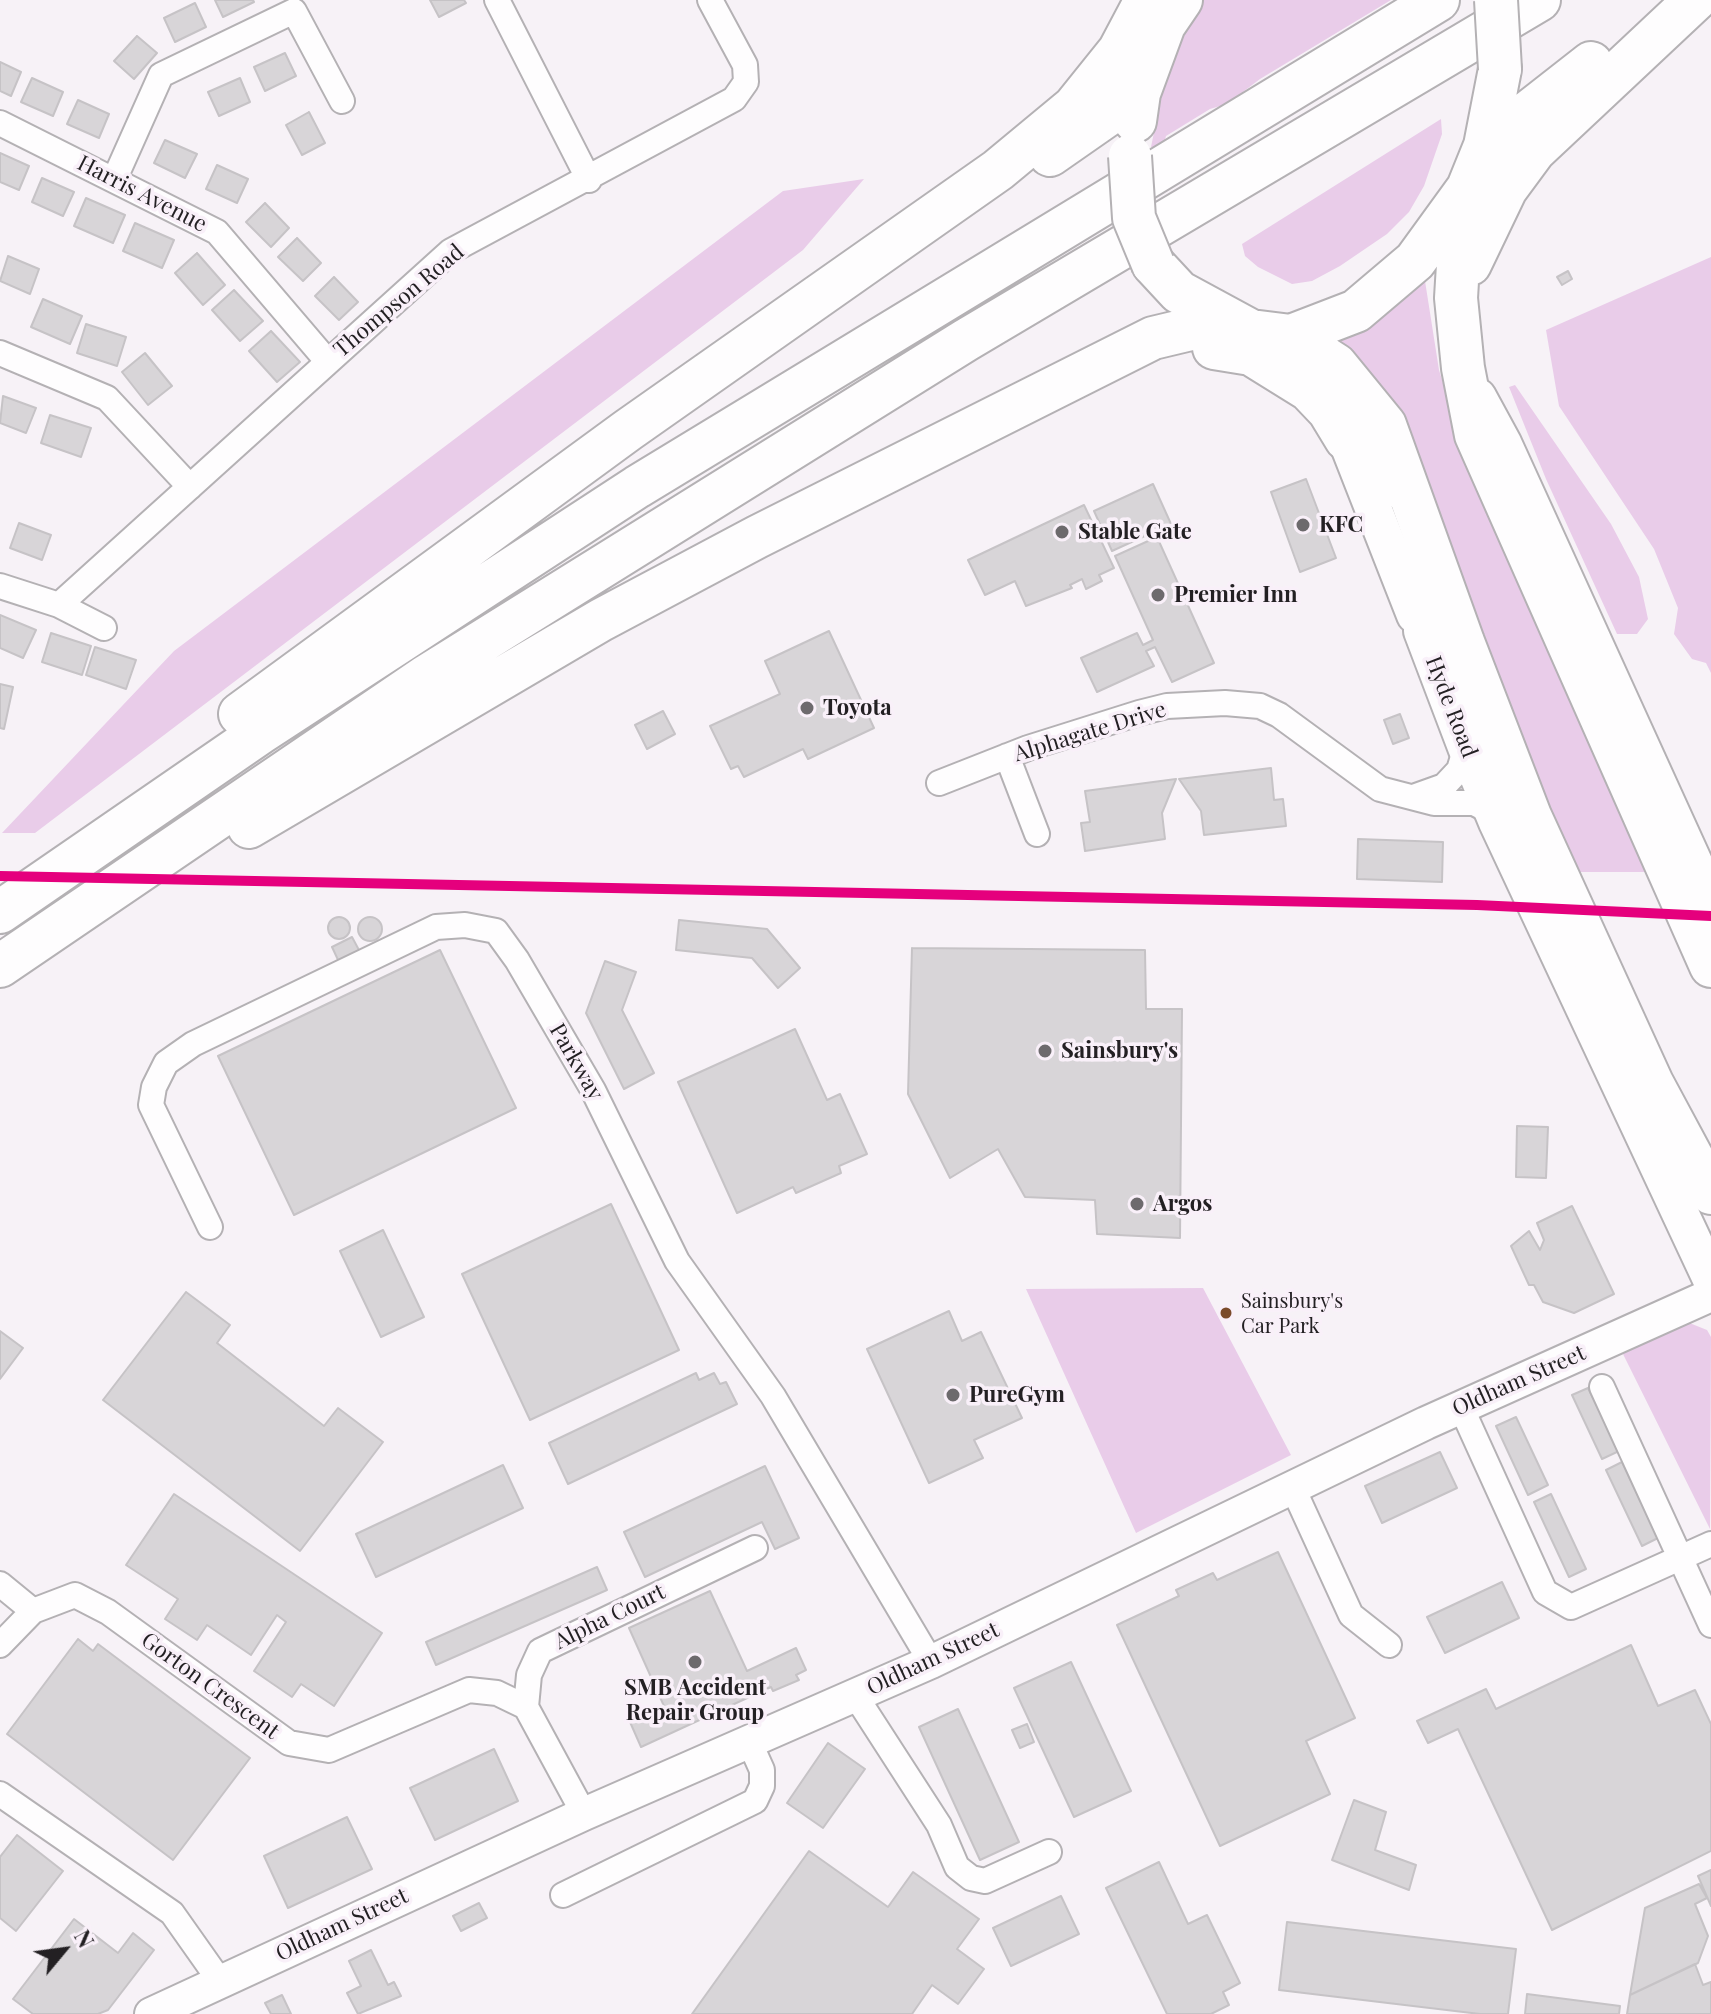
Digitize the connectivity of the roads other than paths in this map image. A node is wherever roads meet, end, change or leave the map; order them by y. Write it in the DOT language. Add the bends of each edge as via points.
graph roads {
  1 [pos="497,0"];
  2 [pos="710,0"];
  3 [pos="1438,0"];
  4 [pos="1496,0"];
  5 [pos="1539,0"];
  6 [pos="1675,0"];
  7 [pos="1695,0"];
  8 [pos="1166,6"];
  9 [pos="1139,93"];
  10 [pos="342,101"];
  11 [pos="1082,119"];
  12 [pos="0,123"];
  13 [pos="1485,146"];
  14 [pos="115,178"];
  15 [pos="589,180"];
  16 [pos="1468,188"];
  17 [pos="1456,298"];
  18 [pos="1271,334"];
  19 [pos="1157,348"];
  20 [pos="0,353"];
  21 [pos="328,362"];
  22 [pos="1346,439"];
  23 [pos="190,487"];
  24 [pos="1417,510"];
  25 [pos="0,586"];
  26 [pos="59,605"];
  27 [pos="104,628"];
  28 [pos="1422,631"];
  29 [pos="1466,747"];
  30 [pos="1007,756"];
  31 [pos="1635,768"];
  32 [pos="939,783"];
  33 [pos="1410,798"];
  34 [pos="1507,817"];
  35 [pos="1037,834"];
  36 [pos="77,858"];
  37 [pos="1711,900"];
  38 [pos="0,912"];
  39 [pos="0,966"];
  40 [pos="1711,966"];
  41 [pos="0,975"];
  42 [pos="1711,1193"];
  43 [pos="210,1227"];
  44 [pos="1711,1279"];
  45 [pos="1711,1295"];
  46 [pos="1602,1387"];
  47 [pos="1461,1407"];
  48 [pos="1292,1486"];
  49 [pos="1711,1544"];
  50 [pos="755,1548"];
  51 [pos="1680,1559"];
  52 [pos="0,1584"];
  53 [pos="33,1611"];
  54 [pos="1711,1625"];
  55 [pos="0,1645"];
  56 [pos="1389,1645"];
  57 [pos="931,1662"];
  58 [pos="855,1695"];
  59 [pos="526,1707"];
  60 [pos="749,1741"];
  61 [pos="0,1794"];
  62 [pos="584,1814"];
  63 [pos="1049,1852"];
  64 [pos="563,1895"];
  65 [pos="220,1981"];
  66 [pos="151,2014"];
  1 -- 15 [label="street"];
  2 -- 15 [label="street, Thompson Road" via="745,65 746,82 734,99"];
  3 -- 36 [label="highway" via="637,487"];
  4 -- 13 [label="highway, bridge" via="1500,69"];
  5 -- 39 [label="highway" via="966,340 425,677"];
  6 -- 13 [label="highway"];
  7 -- 17 [label="highway" via="1545,140 1506,189"];
  8 -- 9 [label="highway"];
  8 -- 11 [label="highway" via="1119,51"];
  9 -- 11 [label="highway"];
  9 -- 18 [label="highway, Hyde Road, bridge" via="1130,156 1134,218 1153,264 1179,292"];
  10 -- 14 [label="street" via="294,11 161,75"];
  11 -- 36 [label="highway" via="998,170 628,430 214,734"];
  12 -- 14 [label="street, Harris Avenue"];
  13 -- 16 [label="highway"];
  14 -- 21 [label="street, Harris Avenue" via="217,232"];
  15 -- 21 [label="street, Thompson Road" via="451,251"];
  16 -- 17 [label="highway"];
  16 -- 18 [label="highway" via="1415,261 1377,296 1341,318"];
  17 -- 31 [label="highway" via="1463,368 1482,452"];
  18 -- 19 [label="highway" via="1199,327"];
  18 -- 24 [label="highway, Hyde Road" via="1336,365 1364,395 1385,425"];
  19 -- 22 [label="highway" via="1251,354 1309,390"];
  19 -- 41 [label="highway" via="1104,364 601,620"];
  20 -- 23 [label="street" via="107,398"];
  21 -- 23 [label="street, Thompson Road"];
  22 -- 24 [label="highway"];
  22 -- 28 [label="main road"];
  23 -- 26 [label="street, Thompson Road"];
  24 -- 28 [label="main road, Hyde Road"];
  24 -- 34 [label="highway" via="1463,642"];
  25 -- 26 [label="street"];
  26 -- 27 [label="street"];
  28 -- 29 [label="main road, Hyde Road"];
  29 -- 33 [label="street" via="1459,770 1444,786"];
  29 -- 34 [label="main road, Hyde Road"];
  30 -- 32 [label="street, Alphagate Drive"];
  30 -- 33 [label="street, Alphagate Drive" via="1167,706 1260,706 1380,789"];
  30 -- 35 [label="street"];
  31 -- 37 [label="main road"];
  31 -- 40 [label="highway"];
  33 -- 34 [label="street, Alphagate Drive" via="1474,803"];
  34 -- 42 [label="highway"];
  34 -- 44 [label="main road, Hyde Road"];
  36 -- 38 [label="highway"];
  43 -- 57 [label="street, Parkway" via="151,1105 166,1063 193,1044 436,927 496,931 593,1090 677,1261 773,1396"];
  45 -- 47 [label="street, Oldham Street"];
  46 -- 51 [label="street"];
  47 -- 48 [label="street, Oldham Street"];
  47 -- 51 [label="street" via="1545,1592 1571,1607"];
  48 -- 56 [label="street" via="1351,1615"];
  48 -- 57 [label="street, Oldham Street"];
  49 -- 51 [label="street"];
  50 -- 59 [label="street, Alpha Court" via="540,1651 529,1675"];
  51 -- 54 [label="street"];
  52 -- 53 [label="street"];
  53 -- 55 [label="street, Gorton Crescent"];
  53 -- 59 [label="street, Gorton Crescent" via="75,1595 108,1612 289,1743 329,1750 469,1690 497,1693"];
  57 -- 58 [label="street, Oldham Street"];
  58 -- 60 [label="street, Oldham Street"];
  58 -- 63 [label="street" via="939,1825 957,1867 985,1881"];
  59 -- 62 [label="street"];
  60 -- 62 [label="street, Oldham Street"];
  60 -- 64 [label="street" via="762,1770 755,1801"];
  61 -- 65 [label="street" via="172,1913"];
  62 -- 65 [label="street, Oldham Street"];
  65 -- 66 [label="street, Oldham Street"];
}
